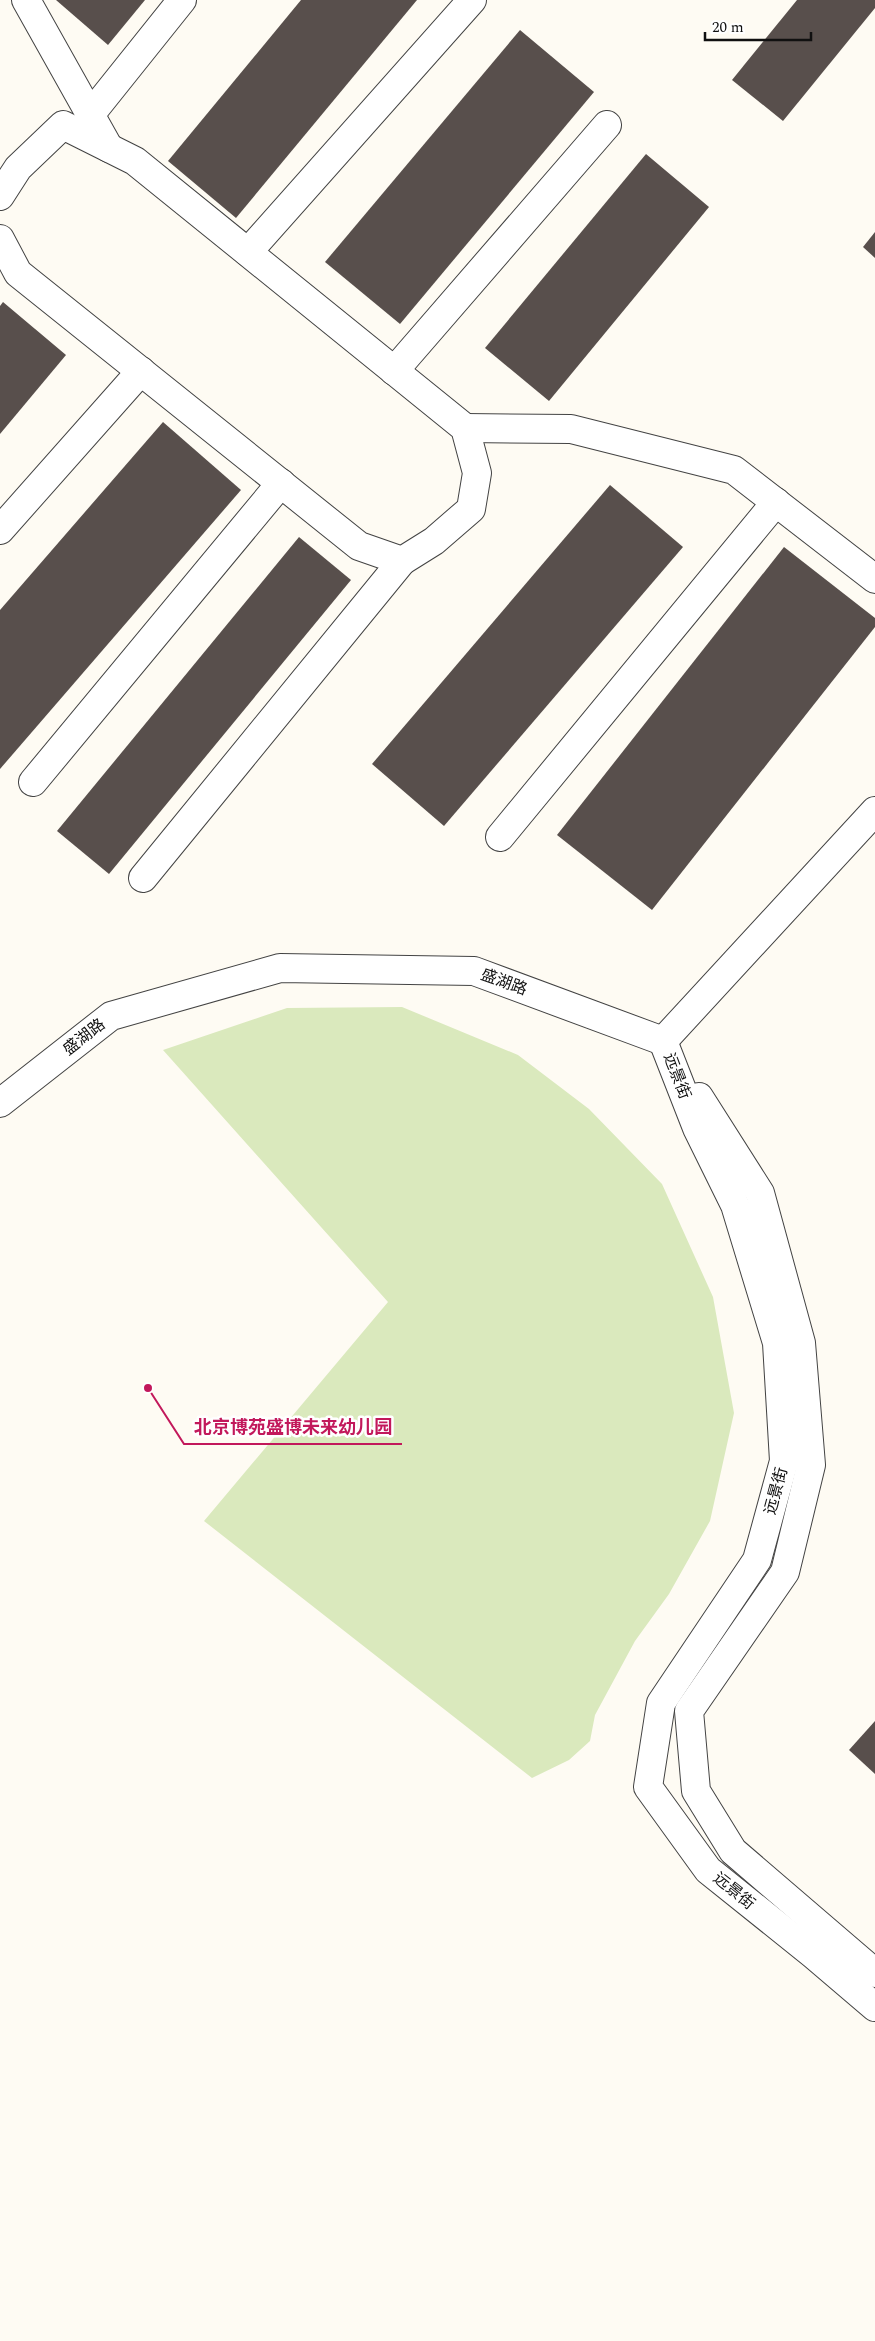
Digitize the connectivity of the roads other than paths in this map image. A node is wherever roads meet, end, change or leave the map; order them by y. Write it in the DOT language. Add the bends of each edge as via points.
graph roads {
  1 [pos="26,0"];
  2 [pos="182,0"];
  3 [pos="472,0"];
  4 [pos="90,115"];
  5 [pos="607,125"];
  6 [pos="109,148"];
  7 [pos="0,196"];
  8 [pos="1,242"];
  9 [pos="248,252"];
  10 [pos="394,370"];
  11 [pos="141,371"];
  12 [pos="465,428"];
  13 [pos="281,483"];
  14 [pos="776,502"];
  15 [pos="0,530"];
  16 [pos="402,561"];
  17 [pos="875,579"];
  18 [pos="33,782"];
  19 [pos="875,812"];
  20 [pos="500,838"];
  21 [pos="142,878"];
  22 [pos="663,1041"];
  23 [pos="0,1103"];
  24 [pos="875,1973"];
  25 [pos="875,2007"];
  1 -- 4 [label="street"];
  2 -- 4 [label="street"];
  3 -- 9 [label="street"];
  4 -- 6 [label="street"];
  5 -- 10 [label="street"];
  6 -- 7 [label="street" via="62,125 18,168"];
  6 -- 9 [label="street" via="135,161"];
  8 -- 11 [label="street" via="18,273"];
  9 -- 10 [label="street"];
  10 -- 12 [label="street"];
  11 -- 13 [label="street"];
  11 -- 15 [label="street"];
  12 -- 14 [label="street" via="571,429 734,470"];
  12 -- 16 [label="street" via="476,473 471,508 434,541"];
  13 -- 16 [label="street" via="359,546"];
  13 -- 18 [label="street"];
  14 -- 17 [label="street"];
  14 -- 20 [label="street"];
  16 -- 21 [label="street"];
  19 -- 22 [label="street"];
  22 -- 23 [label="street, 盛湖路" via="474,971 280,968 111,1016"];
  22 -- 24 [label="street, 远景街" via="760,1194 801,1343 811,1465 786,1572 689,1711 696,1791 733,1851"];
  22 -- 25 [label="street, 远景街" via="697,1128 735,1205 776,1344 784,1461 757,1560 661,1703 648,1787 708,1870"];
}
